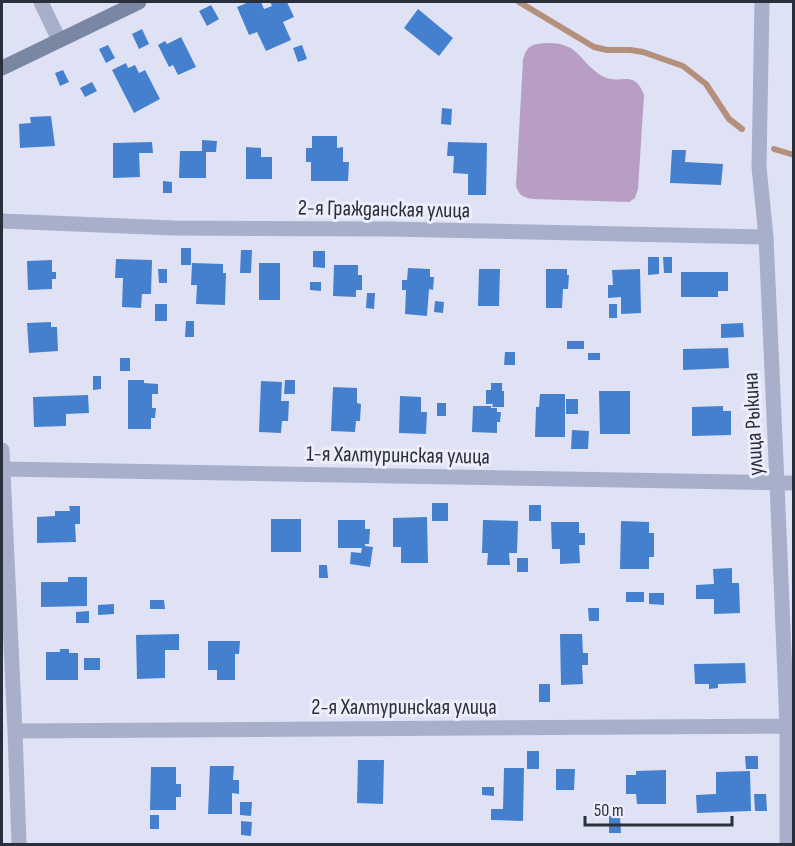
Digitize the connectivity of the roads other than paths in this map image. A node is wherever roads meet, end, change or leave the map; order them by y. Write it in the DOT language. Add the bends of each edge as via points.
graph roads {
  1 [pos="41,2"];
  2 [pos="139,2"];
  3 [pos="762,2"];
  4 [pos="59,40"];
  5 [pos="2,68"];
  6 [pos="2,221"];
  7 [pos="766,237"];
  8 [pos="2,450"];
  9 [pos="3,469"];
  10 [pos="777,483"];
  11 [pos="794,483"];
  12 [pos="790,726"];
  13 [pos="15,731"];
  14 [pos="18,844"];
  15 [pos="787,844"];
  1 -- 4 [label="street"];
  2 -- 4 [label="main road"];
  3 -- 7 [label="street, улица Рыкина" via="759,167"];
  4 -- 5 [label="main road"];
  6 -- 7 [label="street, 2-я Гражданская улица" via="173,228"];
  7 -- 10 [label="street, улица Рыкина"];
  8 -- 9 [label="street"];
  9 -- 10 [label="street, 1-я Халтуринская улица"];
  9 -- 13 [label="street"];
  10 -- 11 [label="street, 1-я Халтуринская улица"];
  10 -- 12 [label="street, улица Рыкина"];
  12 -- 13 [label="street, 2-я Халтуринская улица"];
  12 -- 15 [label="street, улица Рыкина"];
  13 -- 14 [label="street"];
}
